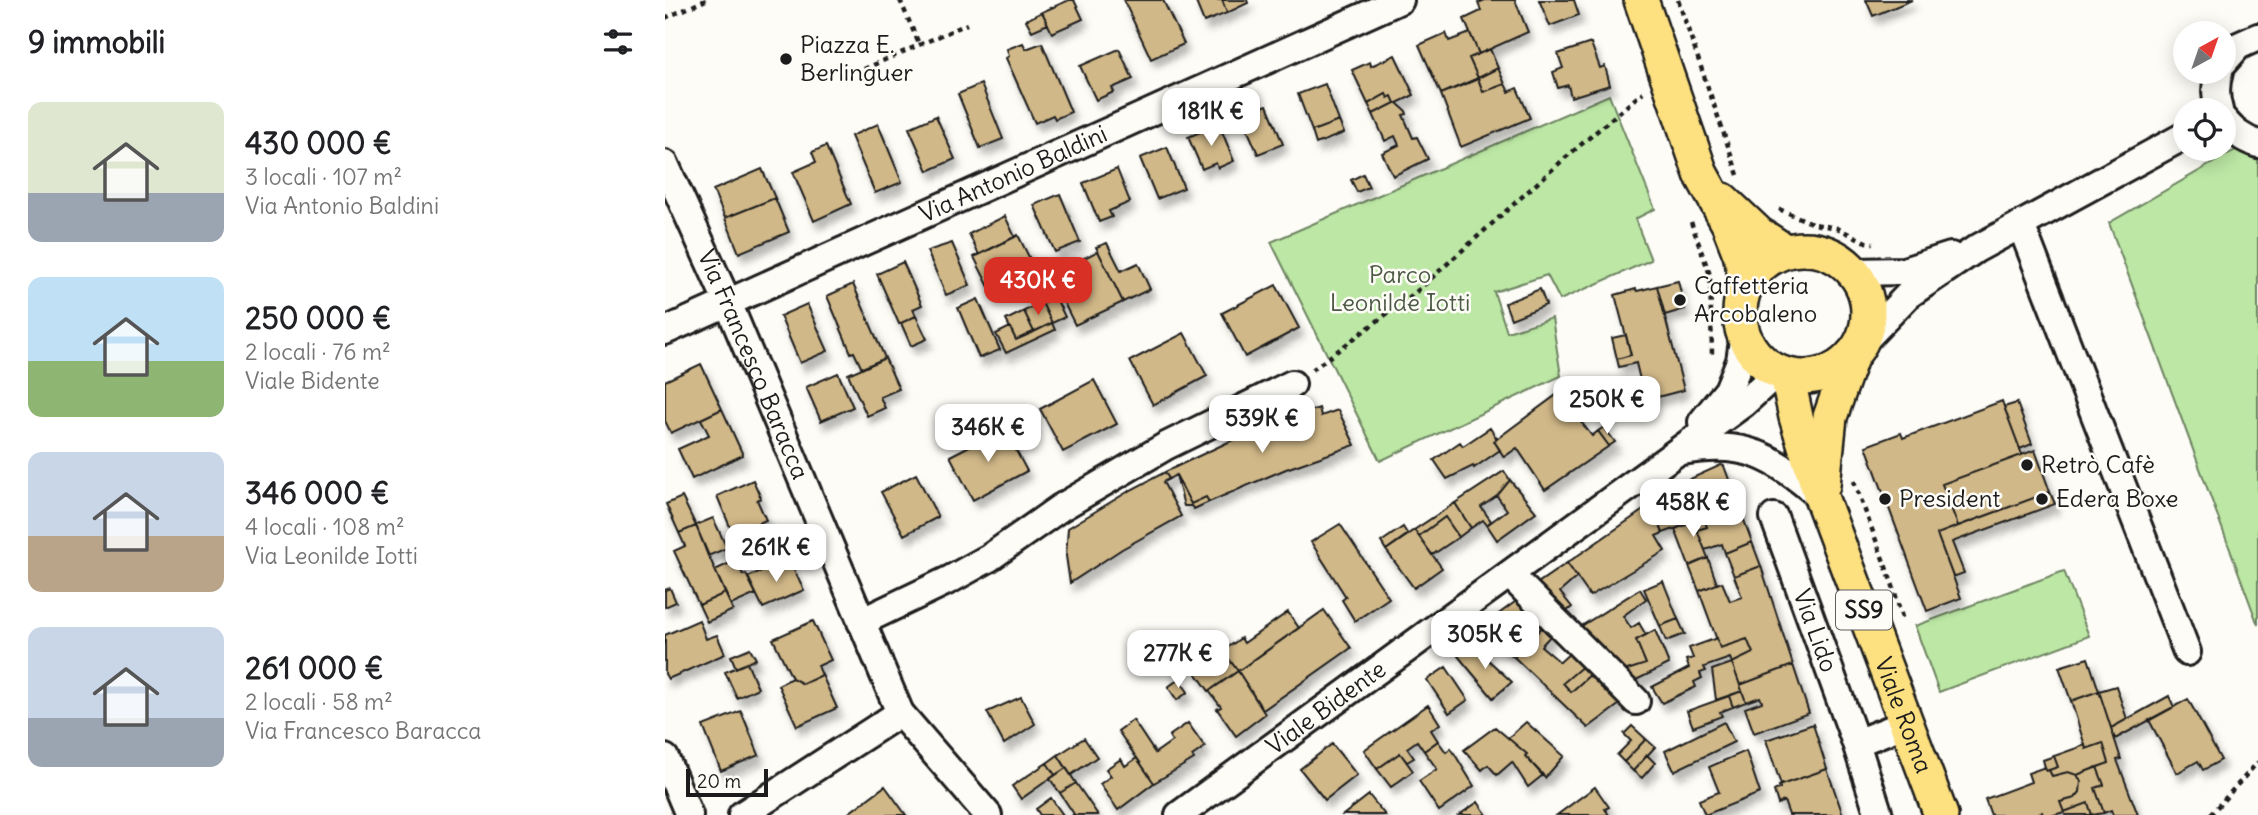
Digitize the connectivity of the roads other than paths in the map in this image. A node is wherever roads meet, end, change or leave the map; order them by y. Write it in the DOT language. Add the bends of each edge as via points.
graph roads {
  1 [pos="1400,0"];
  2 [pos="1641,0"];
  3 [pos="2258,37"];
  4 [pos="2237,47"];
  5 [pos="2236,133"];
  6 [pos="2173,142"];
  7 [pos="2258,144"];
  8 [pos="665,164"];
  9 [pos="1701,174"];
  10 [pos="2021,225"];
  11 [pos="1976,249"];
  12 [pos="1785,251"];
  13 [pos="1854,272"];
  14 [pos="1747,284"];
  15 [pos="728,303"];
  16 [pos="665,331"];
  17 [pos="1744,334"];
  18 [pos="1856,350"];
  19 [pos="1783,373"];
  20 [pos="1292,384"];
  21 [pos="1677,452"];
  22 [pos="1821,497"];
  23 [pos="1774,517"];
  24 [pos="1510,575"];
  25 [pos="861,622"];
  26 [pos="2187,652"];
  27 [pos="1636,701"];
  28 [pos="899,713"];
  29 [pos="1907,723"];
  30 [pos="1856,744"];
  31 [pos="665,758"];
  32 [pos="689,815"];
  33 [pos="742,815"];
  34 [pos="988,815"];
  35 [pos="1179,815"];
  36 [pos="1879,815"];
  37 [pos="1941,815"];
  1 -- 15 [label="street, Via Antonio Baldini"];
  2 -- 9 [label="main road"];
  3 -- 4 [label="street"];
  5 -- 7 [label="street"];
  6 -- 10 [label="street"];
  8 -- 15 [label="street, Via Francesco Baracca"];
  9 -- 12 [label="main road" via="1730,208"];
  9 -- 14 [label="main road" via="1728,223"];
  10 -- 11 [label="street"];
  10 -- 26 [label="street"];
  11 -- 13 [label="street" via="1904,271"];
  11 -- 18 [label="street" via="1908,295"];
  12 -- 13 [label="main road" via="1823,251"];
  12 -- 14 [label="main road" via="1757,269"];
  13 -- 18 [label="main road" via="1868,308 1867,327"];
  14 -- 17 [label="main road" via="1741,300"];
  15 -- 16 [label="street, Via Antonio Baldini"];
  15 -- 25 [label="street, Via Francesco Baracca"];
  17 -- 19 [label="main road" via="1753,352"];
  17 -- 21 [label="street, Viale Bidente" via="1728,390"];
  18 -- 19 [label="main road" via="1834,370 1811,377"];
  18 -- 22 [label="main road, Viale Roma / SS9" via="1830,417"];
  19 -- 21 [label="street, Viale Bidente"];
  19 -- 22 [label="main road, Viale Roma / SS9"];
  20 -- 25 [label="street" via="1166,446 1060,508 989,558"];
  21 -- 22 [label="street, Viale Bidente" via="1709,446 1750,451 1791,472"];
  21 -- 24 [label="street, Viale Bidente"];
  22 -- 29 [label="main road, Viale Roma / SS9"];
  23 -- 30 [label="street, Via Lido"];
  24 -- 27 [label="street"];
  24 -- 35 [label="street, Viale Bidente"];
  25 -- 28 [label="street, Via Francesco Baracca"];
  28 -- 33 [label="street"];
  28 -- 34 [label="street, Via Francesco Baracca"];
  29 -- 30 [label="street"];
  29 -- 37 [label="main road, Viale Roma / SS9"];
  30 -- 36 [label="street, Via Lido"];
  31 -- 32 [label="street"];
}
